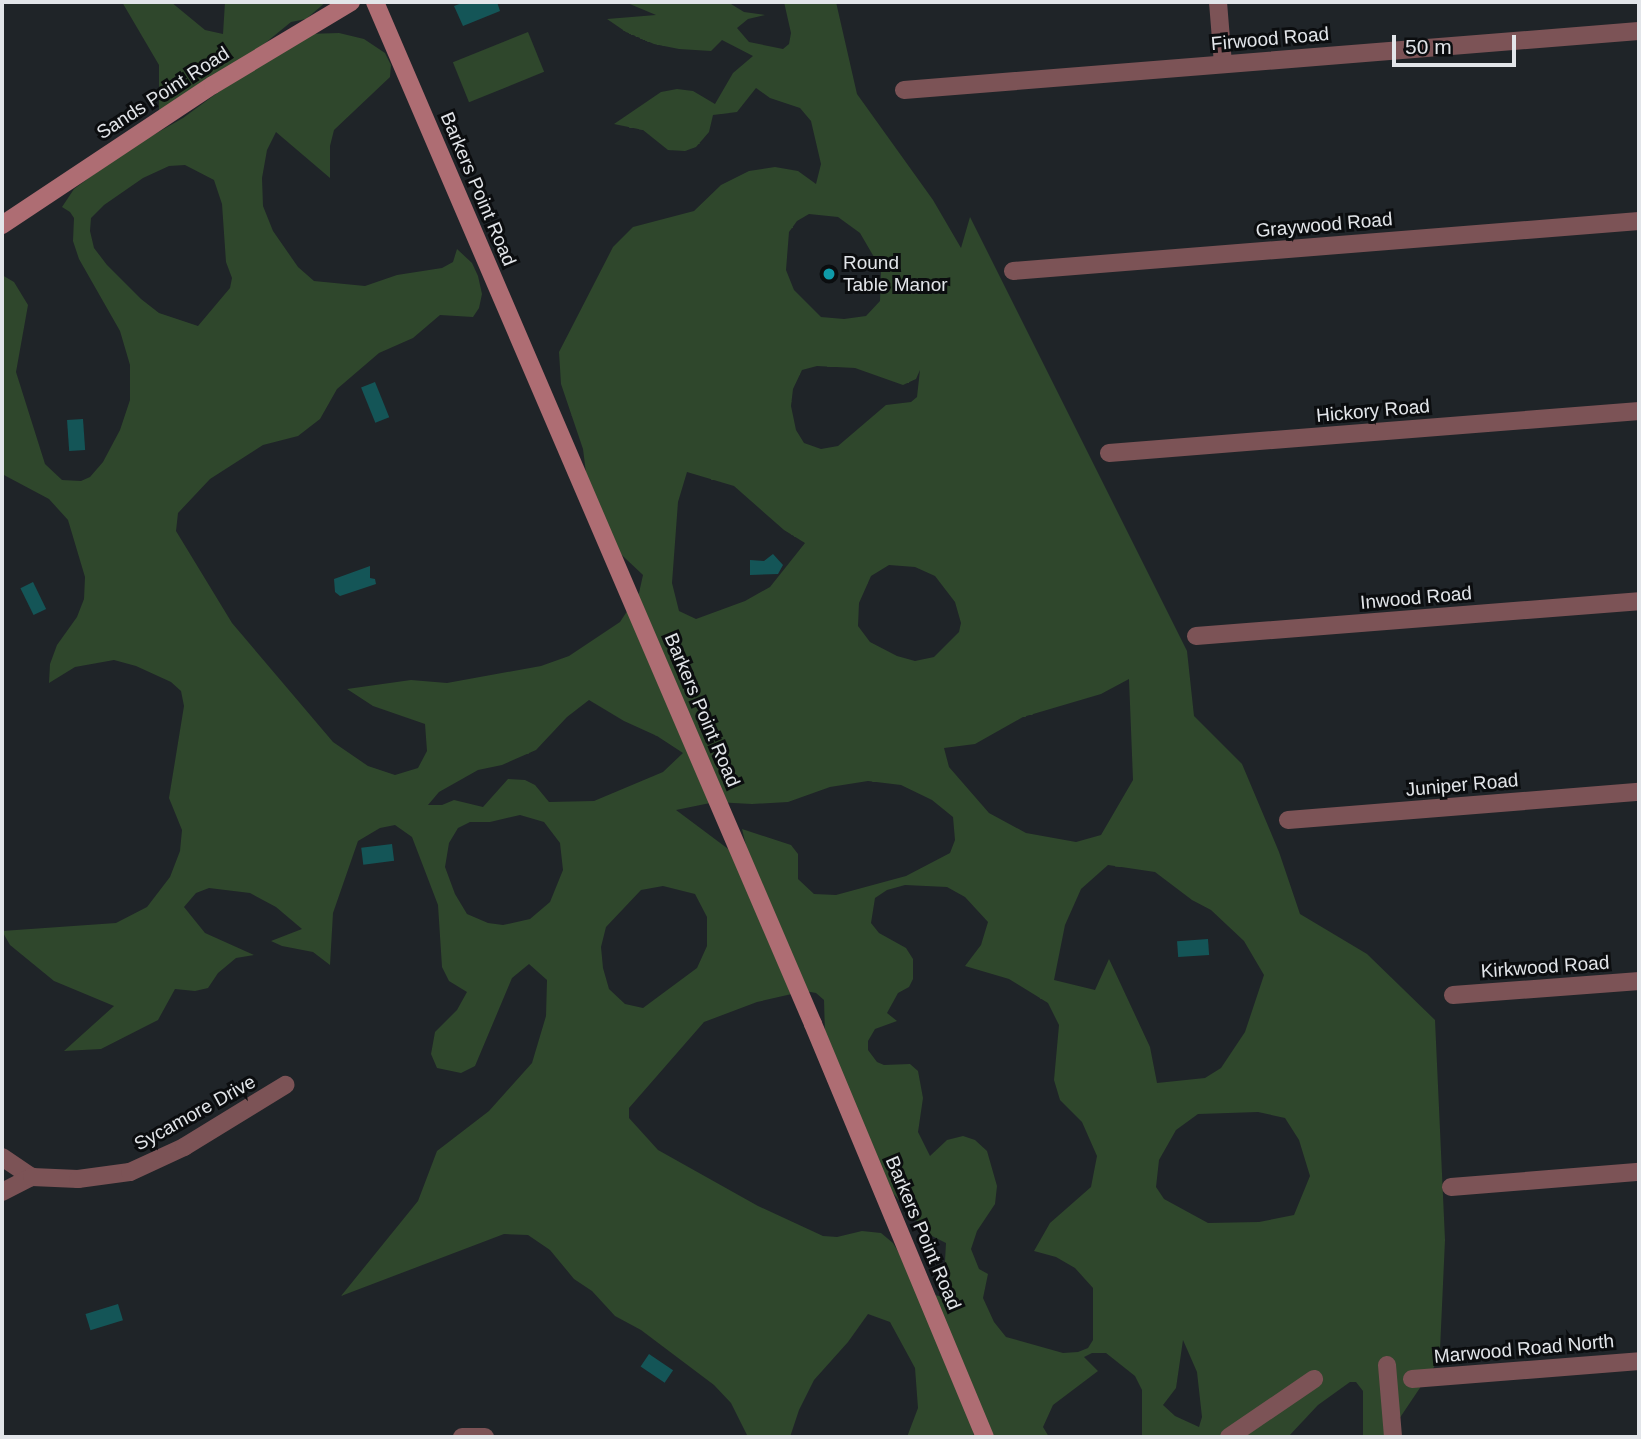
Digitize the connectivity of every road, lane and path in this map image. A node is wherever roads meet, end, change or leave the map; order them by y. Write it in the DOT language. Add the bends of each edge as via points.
graph roads {
  1 [pos="351,2"];
  2 [pos="375,2"];
  3 [pos="1218,2"];
  4 [pos="1639,31"];
  5 [pos="1223,64"];
  6 [pos="904,90"];
  7 [pos="1639,221"];
  8 [pos="2,225"];
  9 [pos="1013,271"];
  10 [pos="1639,411"];
  11 [pos="1110,453"];
  12 [pos="1639,601"];
  13 [pos="1196,636"];
  14 [pos="1639,792"];
  15 [pos="1288,820"];
  16 [pos="1639,981"];
  17 [pos="1453,995"];
  18 [pos="285,1086"];
  19 [pos="2,1157"];
  20 [pos="1639,1172"];
  21 [pos="32,1177"];
  22 [pos="1451,1187"];
  23 [pos="2,1192"];
  24 [pos="1639,1361"];
  25 [pos="1387,1365"];
  26 [pos="1314,1379"];
  27 [pos="1412,1379"];
  28 [pos="462,1437"];
  29 [pos="485,1437"];
  30 [pos="985,1437"];
  31 [pos="1229,1437"];
  32 [pos="1393,1437"];
  1 -- 8 [label="street, Sands Point Road" via="213,85"];
  2 -- 30 [label="street, Barkers Point Road"];
  3 -- 5 [label="street"];
  4 -- 5 [label="street, Firwood Road"];
  5 -- 6 [label="street, Firwood Road"];
  7 -- 9 [label="street, Graywood Road"];
  10 -- 11 [label="street, Hickory Road"];
  12 -- 13 [label="street, Inwood Road"];
  14 -- 15 [label="street, Juniper Road"];
  16 -- 17 [label="street, Kirkwood Road"];
  18 -- 21 [label="street, Sycamore Drive" via="184,1147 130,1172 78,1179"];
  19 -- 21 [label="street"];
  20 -- 22 [label="street"];
  21 -- 23 [label="street, Sycamore Drive"];
  24 -- 27 [label="street, Marwood Road North"];
  25 -- 32 [label="street"];
  26 -- 31 [label="street"];
  28 -- 29 [label="street"];
}
